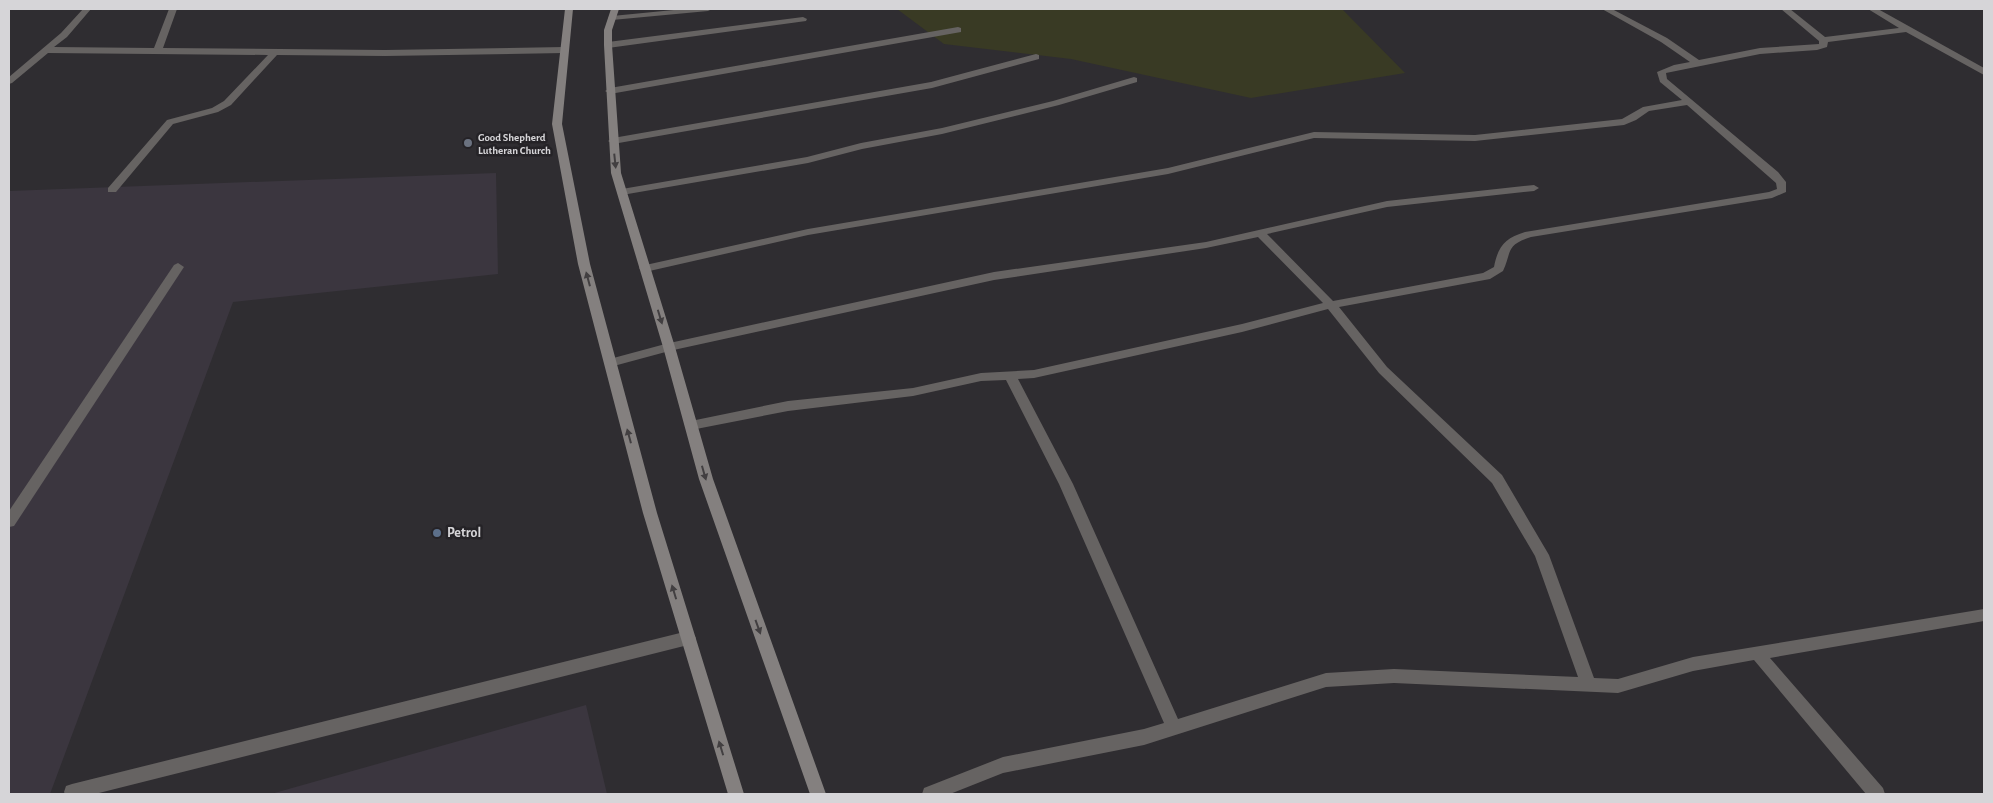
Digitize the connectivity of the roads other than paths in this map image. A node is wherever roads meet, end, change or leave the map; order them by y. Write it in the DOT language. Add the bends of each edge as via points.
graph roads {
  1 [pos="87,9"];
  2 [pos="173,9"];
  3 [pos="569,9"];
  4 [pos="708,9"];
  5 [pos="1606,9"];
  6 [pos="1785,9"];
  7 [pos="1872,9"];
  8 [pos="614,13"];
  9 [pos="803,19"];
  10 [pos="1908,29"];
  11 [pos="958,30"];
  12 [pos="1823,40"];
  13 [pos="608,45"];
  14 [pos="48,50"];
  15 [pos="158,50"];
  16 [pos="564,50"];
  17 [pos="275,52"];
  18 [pos="1036,57"];
  19 [pos="1697,63"];
  20 [pos="1984,72"];
  21 [pos="1134,80"];
  22 [pos="9,81"];
  23 [pos="610,92"];
  24 [pos="1689,102"];
  25 [pos="613,141"];
  26 [pos="1534,188"];
  27 [pos="112,190"];
  28 [pos="622,192"];
  29 [pos="1260,232"];
  30 [pos="178,268"];
  31 [pos="645,268"];
  32 [pos="1331,305"];
  33 [pos="669,347"];
  34 [pos="610,363"];
  35 [pos="1010,376"];
  36 [pos="691,425"];
  37 [pos="9,522"];
  38 [pos="1984,615"];
  39 [pos="688,638"];
  40 [pos="1757,652"];
  41 [pos="1589,685"];
  42 [pos="1174,727"];
  43 [pos="72,792"];
  44 [pos="736,794"];
  45 [pos="818,794"];
  46 [pos="930,794"];
  47 [pos="1877,794"];
  1 -- 14 [label="street"];
  2 -- 15 [label="street"];
  3 -- 16 [label="main road"];
  4 -- 8 [label="street"];
  5 -- 19 [label="street" via="1664,40"];
  6 -- 12 [label="street"];
  7 -- 10 [label="street"];
  8 -- 13 [label="main road" via="608,30"];
  9 -- 13 [label="street"];
  10 -- 12 [label="street"];
  10 -- 20 [label="street"];
  11 -- 23 [label="street"];
  12 -- 19 [label="street" via="1824,45 1817,47 1760,51"];
  13 -- 23 [label="main road"];
  14 -- 15 [label="street"];
  14 -- 22 [label="street"];
  15 -- 17 [label="street"];
  16 -- 17 [label="street"];
  34 -- 16 [label="main road, one-way" via="584,264 557,124"];
  17 -- 27 [label="street" via="221,107 170,122"];
  18 -- 25 [label="street" via="924,87"];
  19 -- 24 [label="street" via="1661,72 1663,80"];
  21 -- 28 [label="street" via="1056,104 942,131 808,160"];
  23 -- 25 [label="main road"];
  24 -- 31 [label="street" via="1646,108 1624,122 1475,138 1314,135 1168,171 808,232"];
  24 -- 32 [label="street" via="1774,174 1781,182 1782,190 1529,234 1512,239 1503,248 1499,269 1486,276"];
  25 -- 28 [label="main road, one-way" via="616,173"];
  26 -- 29 [label="street" via="1388,204"];
  28 -- 31 [label="main road"];
  29 -- 32 [label="street"];
  29 -- 33 [label="street" via="1206,245 994,276"];
  30 -- 37 [label="street"];
  31 -- 33 [label="main road, one-way"];
  32 -- 35 [label="street" via="1242,328 1034,374"];
  32 -- 41 [label="street" via="1383,370 1497,479 1542,555"];
  33 -- 34 [label="street"];
  33 -- 36 [label="main road"];
  39 -- 34 [label="main road, one-way"];
  35 -- 36 [label="street" via="981,377 912,392 788,406"];
  35 -- 42 [label="street" via="1066,484"];
  36 -- 45 [label="main road, one-way" via="706,479"];
  38 -- 40 [label="street"];
  39 -- 43 [label="street"];
  44 -- 39 [label="main road, one-way"];
  40 -- 41 [label="street" via="1693,664 1618,686"];
  40 -- 47 [label="street"];
  41 -- 42 [label="street" via="1394,676 1326,680"];
  42 -- 46 [label="street" via="1144,737 1003,765"];
}
